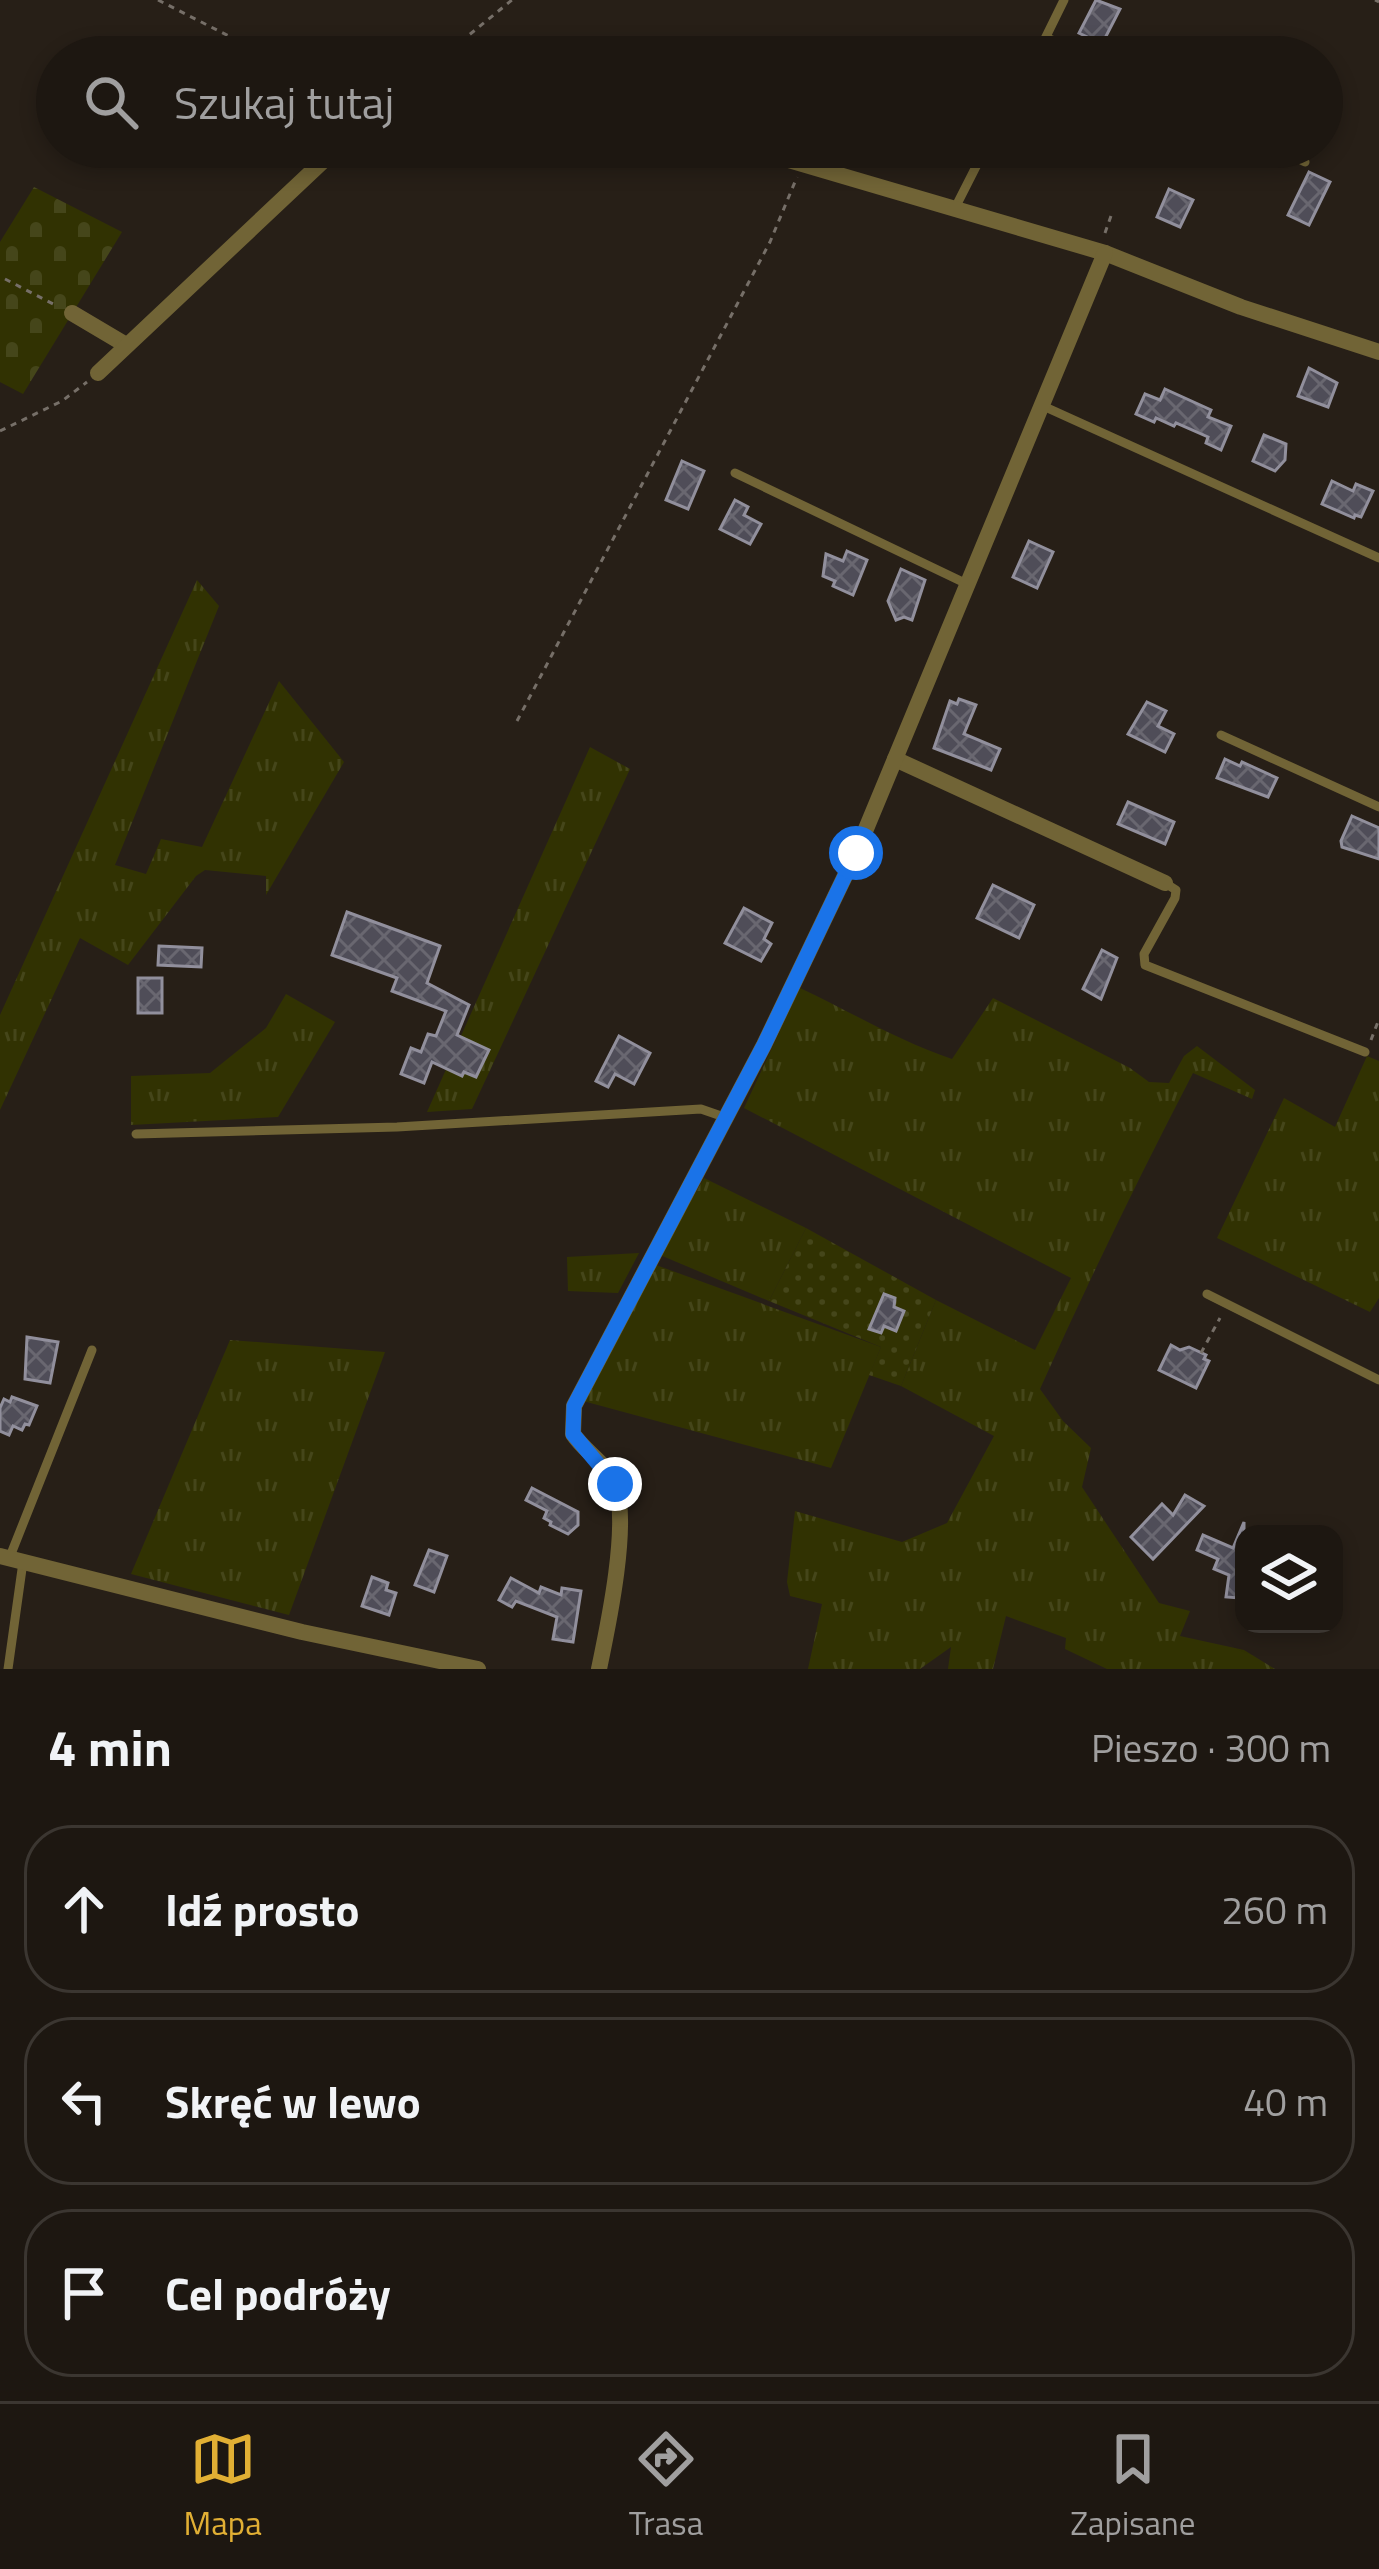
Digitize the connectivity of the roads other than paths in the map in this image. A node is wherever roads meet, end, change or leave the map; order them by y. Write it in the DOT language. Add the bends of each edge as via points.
graph roads {
  1 [pos="1064,0"];
  2 [pos="1048,36"];
  3 [pos="316,168"];
  4 [pos="816,168"];
  5 [pos="975,168"];
  6 [pos="955,208"];
  7 [pos="1101,252"];
  8 [pos="72,313"];
  9 [pos="126,345"];
  10 [pos="1379,352"];
  11 [pos="98,373"];
  12 [pos="1043,406"];
  13 [pos="735,473"];
  14 [pos="1379,558"];
  15 [pos="967,584"];
  16 [pos="1221,735"];
  17 [pos="896,759"];
  18 [pos="1379,807"];
  19 [pos="1165,884"];
  20 [pos="1365,1052"];
  21 [pos="727,1118"];
  22 [pos="136,1134"];
  23 [pos="1207,1294"];
  24 [pos="92,1350"];
  25 [pos="1379,1380"];
  26 [pos="11,1559"];
  27 [pos="8,1669"];
  28 [pos="478,1669"];
  29 [pos="599,1669"];
  1 -- 2 [label="lane"];
  3 -- 9 [label="street"];
  4 -- 6 [label="street"];
  5 -- 6 [label="lane"];
  6 -- 7 [label="street"];
  7 -- 10 [label="street"];
  7 -- 12 [label="street"];
  8 -- 9 [label="street"];
  9 -- 11 [label="street"];
  12 -- 14 [label="lane"];
  12 -- 15 [label="street"];
  13 -- 15 [label="lane"];
  15 -- 17 [label="street"];
  16 -- 18 [label="lane"];
  17 -- 19 [label="street"];
  17 -- 21 [label="street"];
  19 -- 20 [label="lane" via="1175,898 1145,965"];
  21 -- 22 [label="lane" via="701,1109"];
  21 -- 29 [label="street" via="572,1414 573,1434 607,1471 619,1502"];
  23 -- 25 [label="lane"];
  24 -- 26 [label="lane"];
  26 -- 27 [label="lane"];
  26 -- 28 [label="street"];
}
